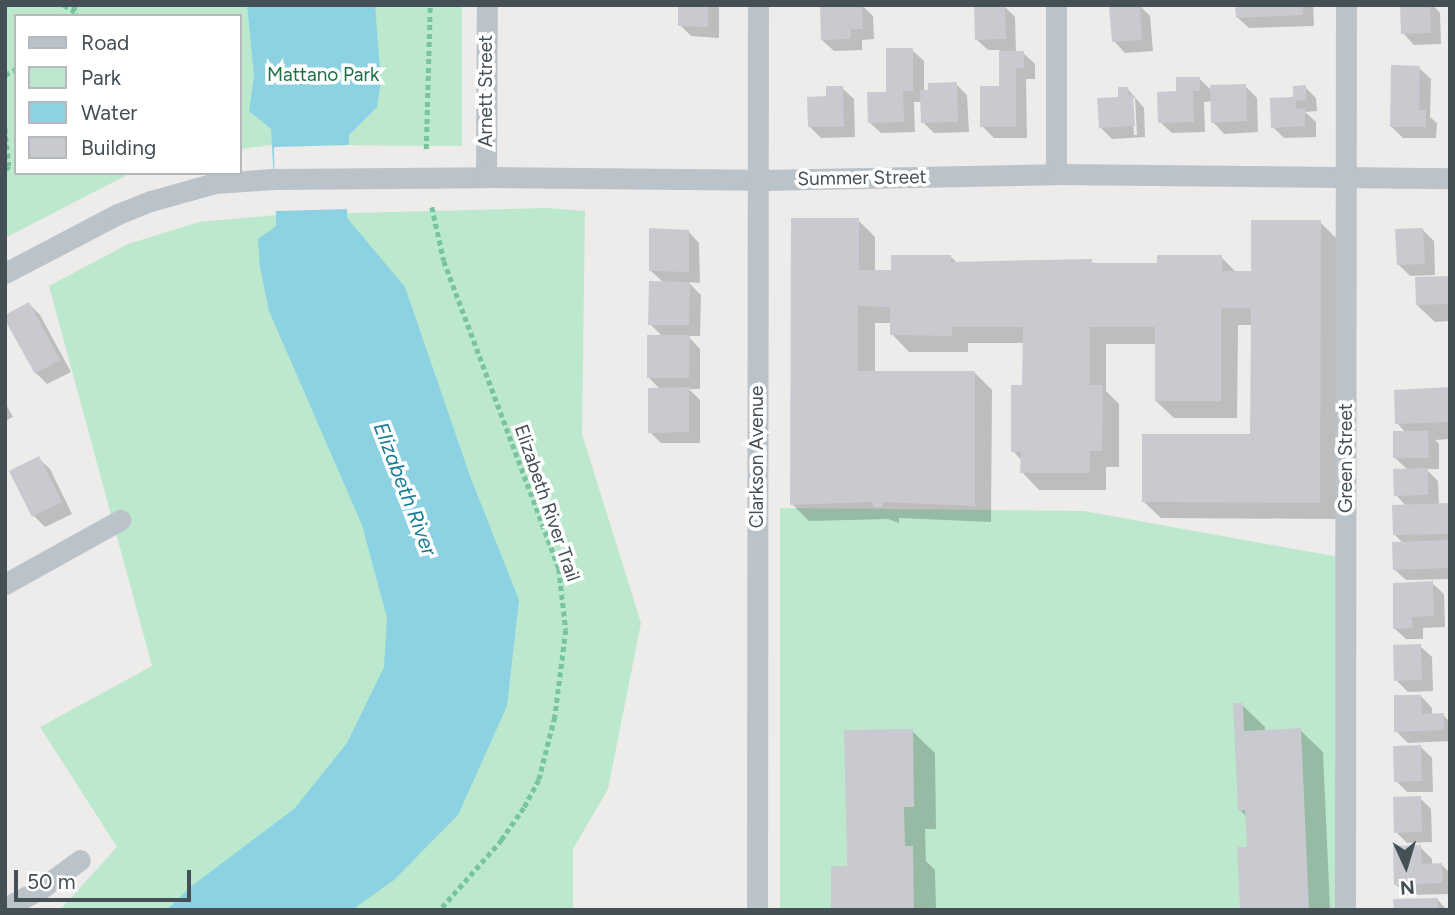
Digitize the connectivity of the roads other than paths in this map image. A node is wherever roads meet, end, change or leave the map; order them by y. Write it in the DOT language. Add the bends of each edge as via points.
graph roads {
  1 [pos="486,5"];
  2 [pos="758,5"];
  3 [pos="1056,5"];
  4 [pos="1346,5"];
  5 [pos="1056,174"];
  6 [pos="486,177"];
  7 [pos="1346,178"];
  8 [pos="1450,178"];
  9 [pos="756,180"];
  10 [pos="5,273"];
  11 [pos="120,520"];
  12 [pos="5,584"];
  13 [pos="80,860"];
  14 [pos="5,908"];
  15 [pos="757,910"];
  16 [pos="1345,910"];
  1 -- 6 [label="street, Arnett Street"];
  2 -- 9 [label="street, Clarkson Avenue"];
  3 -- 5 [label="street"];
  4 -- 7 [label="street, Green Street"];
  5 -- 7 [label="street, Summer Street"];
  5 -- 9 [label="street, Summer Street"];
  6 -- 9 [label="street, Summer Street"];
  6 -- 10 [label="street, Summer Street" via="274,178 215,183 118,214"];
  7 -- 8 [label="street, Summer Street"];
  7 -- 16 [label="street, Green Street"];
  9 -- 15 [label="street, Clarkson Avenue"];
  11 -- 12 [label="street"];
  13 -- 14 [label="street" via="43,888"];
}
